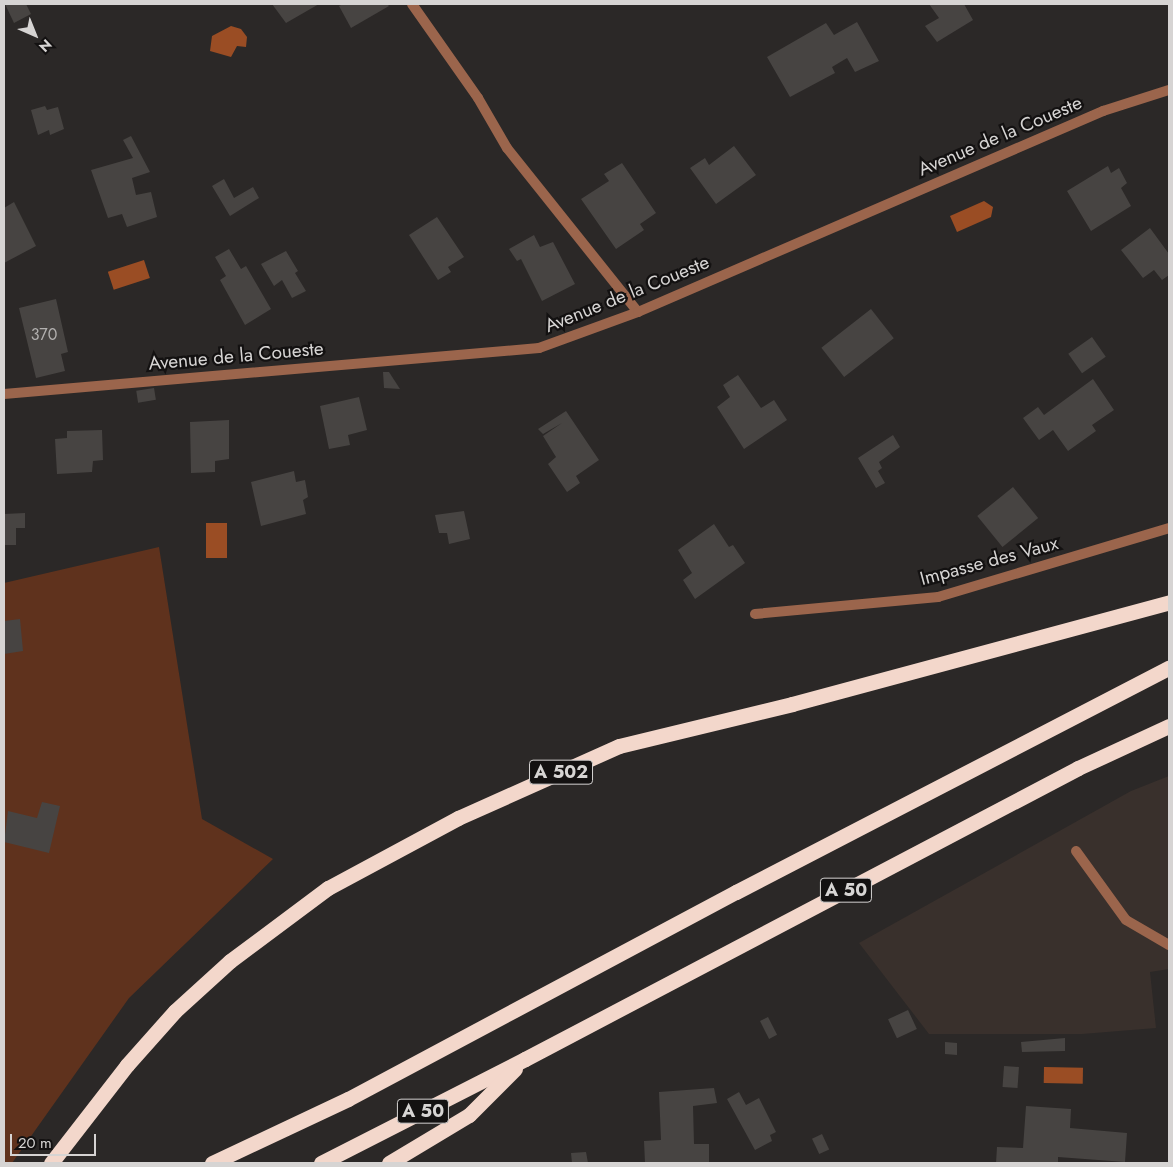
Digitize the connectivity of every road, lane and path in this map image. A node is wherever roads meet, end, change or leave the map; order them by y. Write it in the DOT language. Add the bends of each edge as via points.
graph roads {
  1 [pos="412,4"];
  2 [pos="1169,90"];
  3 [pos="638,312"];
  4 [pos="4,394"];
  5 [pos="1169,528"];
  6 [pos="1169,602"];
  7 [pos="755,614"];
  8 [pos="1169,668"];
  9 [pos="1169,726"];
  10 [pos="1076,851"];
  11 [pos="1169,945"];
  12 [pos="525,1060"];
  13 [pos="51,1163"];
  14 [pos="212,1163"];
  15 [pos="321,1163"];
  16 [pos="389,1163"];
  1 -- 3 [label="street" via="478,98 507,148"];
  2 -- 3 [label="street, Avenue de la Coueste" via="1103,111"];
  3 -- 4 [label="street, Avenue de la Coueste" via="539,348"];
  5 -- 7 [label="street, Impasse des Vaux" via="938,597"];
  6 -- 13 [label="highway, A 502" via="792,704 619,746 458,818 328,888 230,961 175,1011 62,1145"];
  8 -- 14 [label="highway, A 50" via="727,897 348,1099"];
  9 -- 12 [label="highway, A 50" via="1078,768"];
  10 -- 11 [label="street" via="1126,920"];
  12 -- 15 [label="highway, A 50"];
  12 -- 16 [label="highway" via="469,1115"];
}
